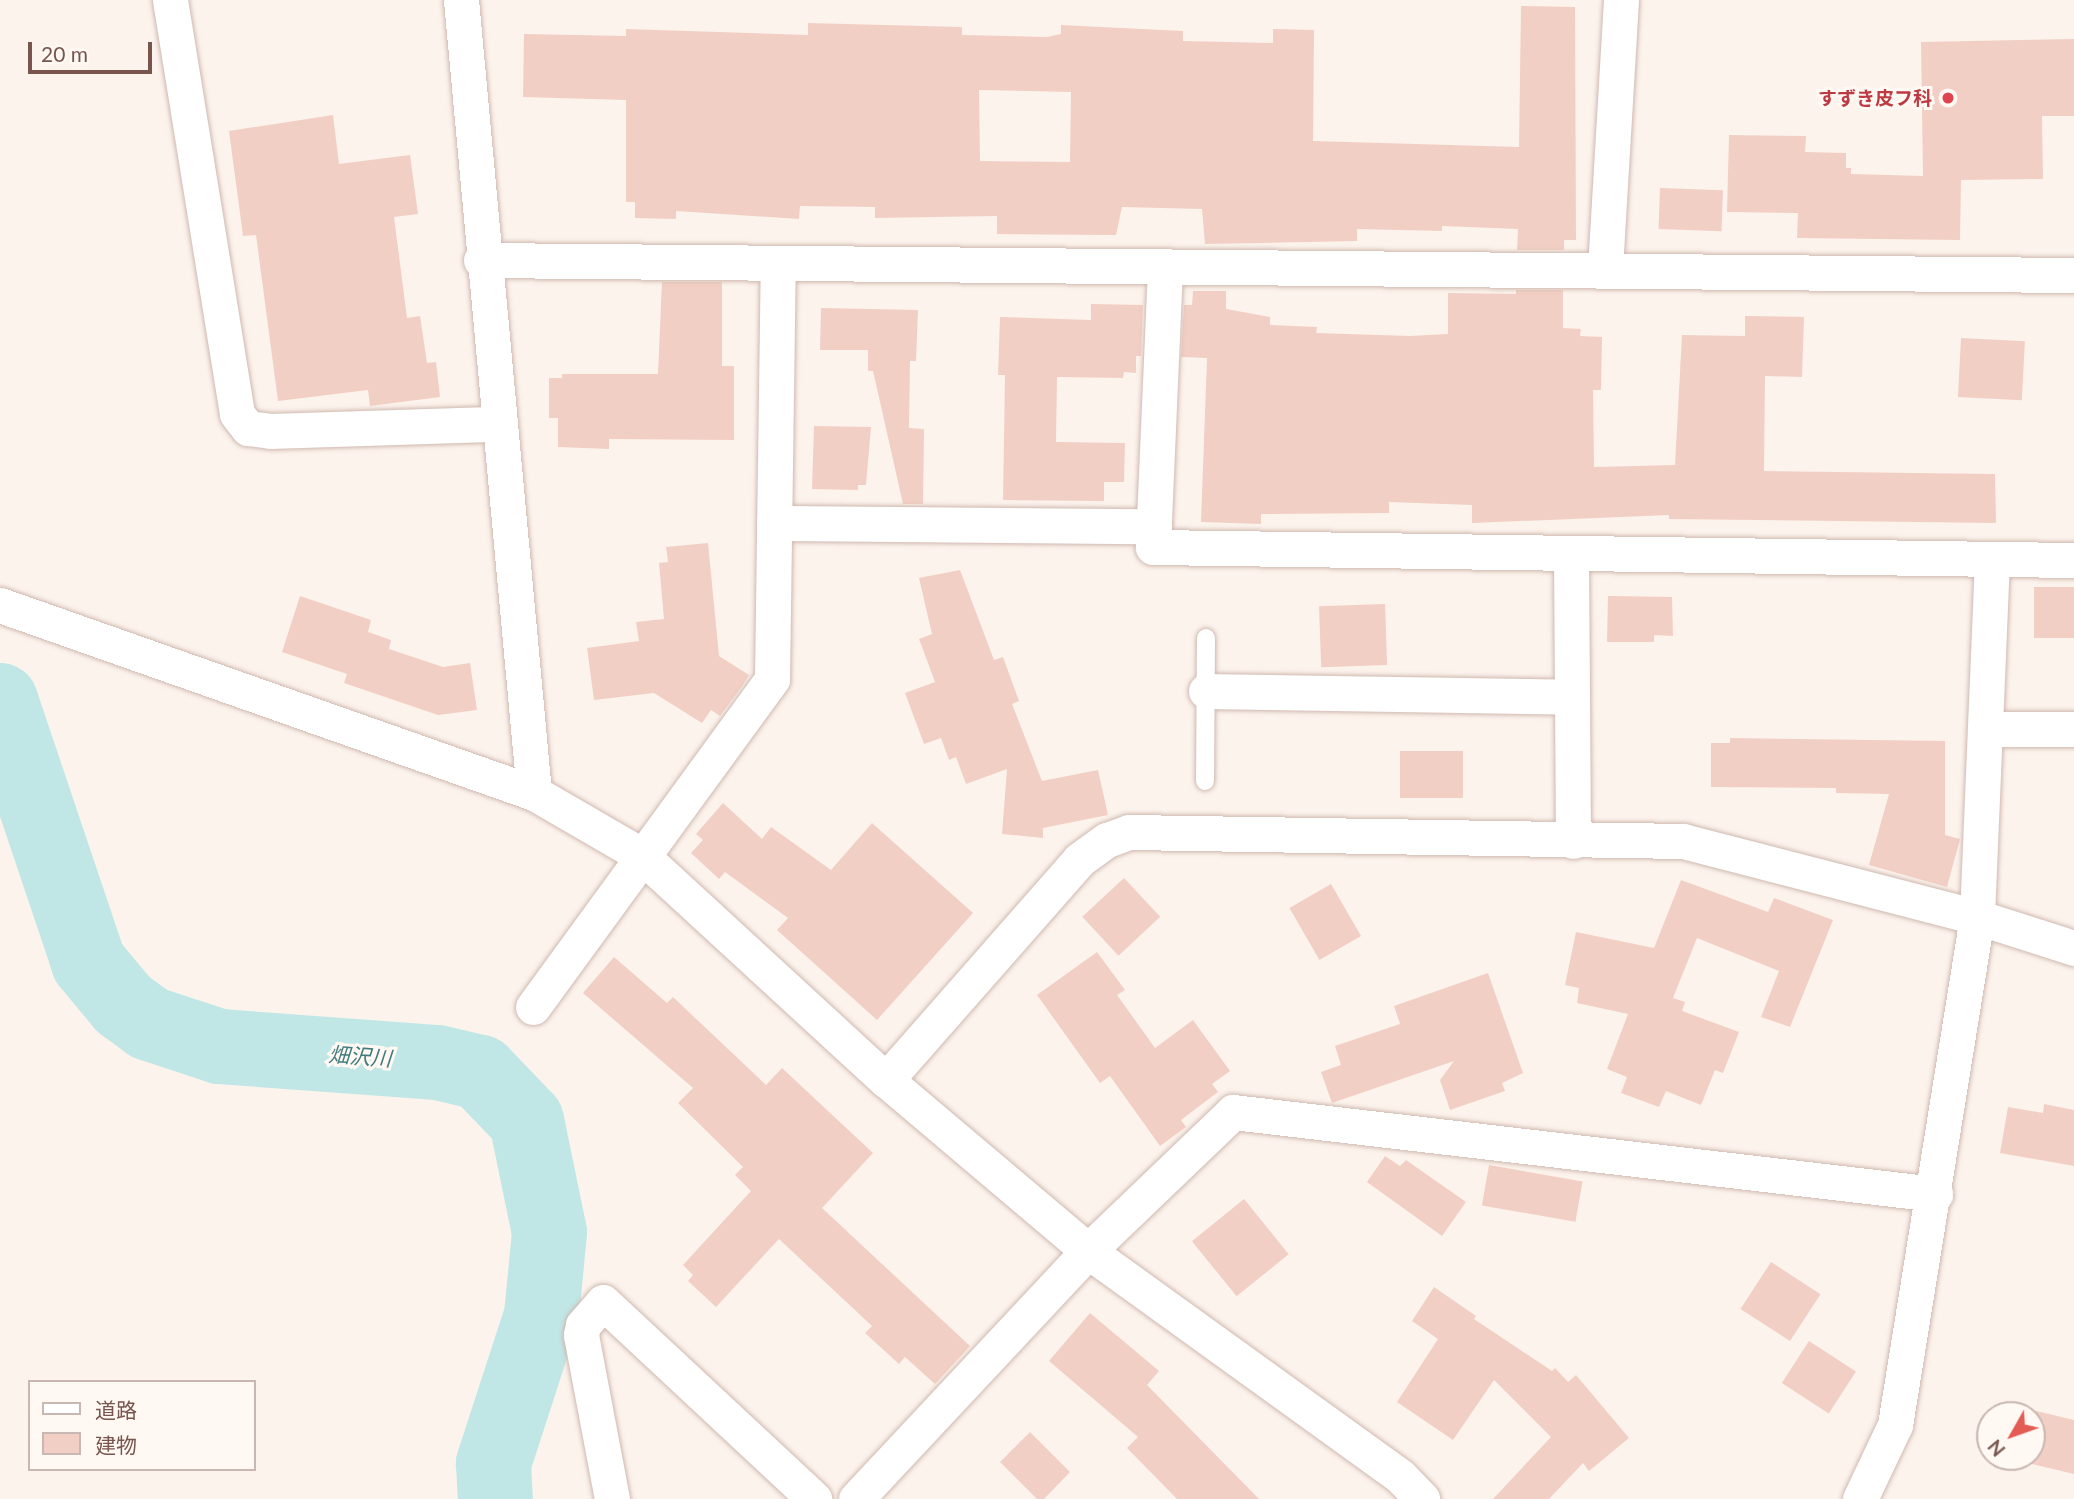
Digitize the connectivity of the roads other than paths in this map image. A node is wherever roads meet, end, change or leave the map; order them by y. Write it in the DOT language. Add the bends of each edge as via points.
graph roads {
  1 [pos="170,0"];
  2 [pos="461,0"];
  3 [pos="1621,0"];
  4 [pos="481,260"];
  5 [pos="778,264"];
  6 [pos="1165,268"];
  7 [pos="1605,269"];
  8 [pos="2074,275"];
  9 [pos="497,424"];
  10 [pos="774,523"];
  11 [pos="1154,526"];
  12 [pos="1571,554"];
  13 [pos="2074,560"];
  14 [pos="1992,561"];
  15 [pos="0,605"];
  16 [pos="1206,638"];
  17 [pos="1206,691"];
  18 [pos="1572,697"];
  19 [pos="1984,729"];
  20 [pos="2074,729"];
  21 [pos="1205,781"];
  22 [pos="534,793"];
  23 [pos="1573,841"];
  24 [pos="641,855"];
  25 [pos="1977,917"];
  26 [pos="2074,948"];
  27 [pos="533,1007"];
  28 [pos="886,1080"];
  29 [pos="1935,1194"];
  30 [pos="1088,1251"];
  31 [pos="612,1499"];
  32 [pos="814,1499"];
  33 [pos="856,1499"];
  34 [pos="1422,1499"];
  35 [pos="1860,1499"];
  1 -- 9 [label="street" via="237,414 248,428 271,431"];
  2 -- 4 [label="street"];
  3 -- 7 [label="street"];
  4 -- 5 [label="street"];
  4 -- 9 [label="street"];
  5 -- 6 [label="street"];
  5 -- 10 [label="street"];
  6 -- 7 [label="street"];
  6 -- 11 [label="street"];
  7 -- 8 [label="street"];
  9 -- 22 [label="street"];
  10 -- 11 [label="street"];
  10 -- 24 [label="street" via="772,679"];
  11 -- 12 [label="street" via="1153,547"];
  12 -- 14 [label="street"];
  12 -- 18 [label="street"];
  13 -- 14 [label="street"];
  14 -- 19 [label="street"];
  15 -- 22 [label="street"];
  16 -- 17 [label="lane"];
  17 -- 18 [label="street"];
  17 -- 21 [label="lane"];
  18 -- 23 [label="street"];
  19 -- 20 [label="street"];
  19 -- 25 [label="street"];
  22 -- 24 [label="street"];
  23 -- 25 [label="street" via="1683,841"];
  23 -- 28 [label="street" via="1129,832 1107,840 1079,860"];
  24 -- 27 [label="street"];
  24 -- 28 [label="street"];
  25 -- 26 [label="street"];
  25 -- 29 [label="street"];
  28 -- 30 [label="street"];
  29 -- 30 [label="street" via="1233,1112"];
  29 -- 35 [label="street" via="1895,1426"];
  30 -- 33 [label="street"];
  30 -- 34 [label="street" via="1400,1476"];
  31 -- 32 [label="street" via="581,1335 583,1325 603,1301"];
}
